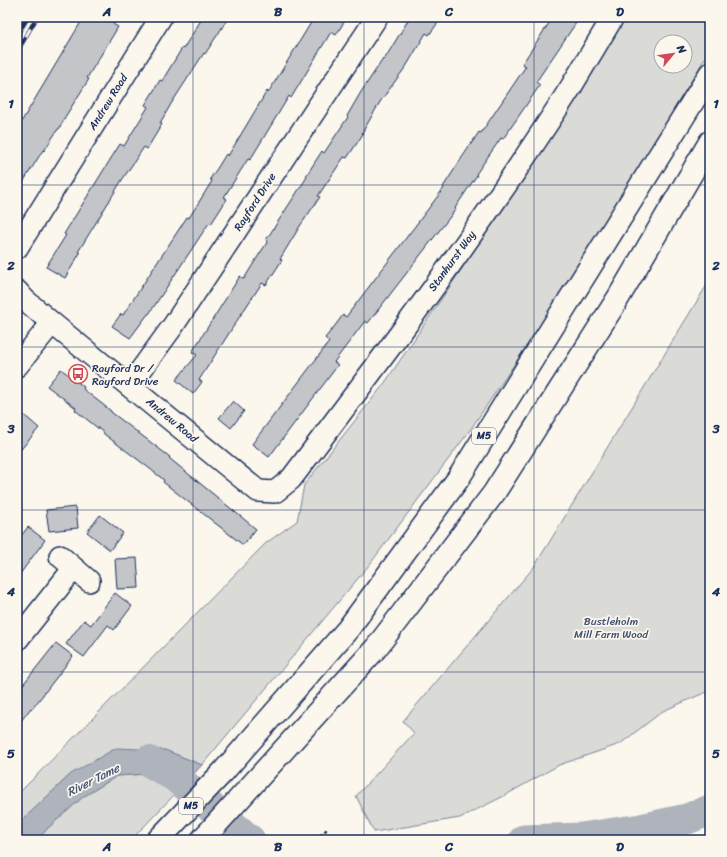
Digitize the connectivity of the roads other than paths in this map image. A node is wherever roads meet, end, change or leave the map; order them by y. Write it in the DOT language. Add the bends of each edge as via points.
graph roads {
  1 [pos="161,17"];
  2 [pos="377,17"];
  3 [pos="613,17"];
  4 [pos="710,74"];
  5 [pos="710,142"];
  6 [pos="17,248"];
  7 [pos="17,291"];
  8 [pos="52,323"];
  9 [pos="17,366"];
  10 [pos="130,385"];
  11 [pos="275,492"];
  12 [pos="74,568"];
  13 [pos="17,640"];
  14 [pos="158,840"];
  15 [pos="202,840"];
  1 -- 6 [label="street, Andrew Road"];
  2 -- 10 [label="street, Rayford Drive" via="173,326"];
  3 -- 11 [label="street, Stanhurst Way" via="571,87 490,207 354,396 291,479"];
  4 -- 14 [label="highway, M5" via="458,479 348,629 223,772"];
  5 -- 15 [label="highway" via="617,300 494,493 376,648"];
  7 -- 8 [label="street, Andrew Road"];
  8 -- 9 [label="street"];
  8 -- 10 [label="street, Andrew Road"];
  10 -- 11 [label="street, Andrew Road" via="258,491"];
  12 -- 13 [label="street"];
}
